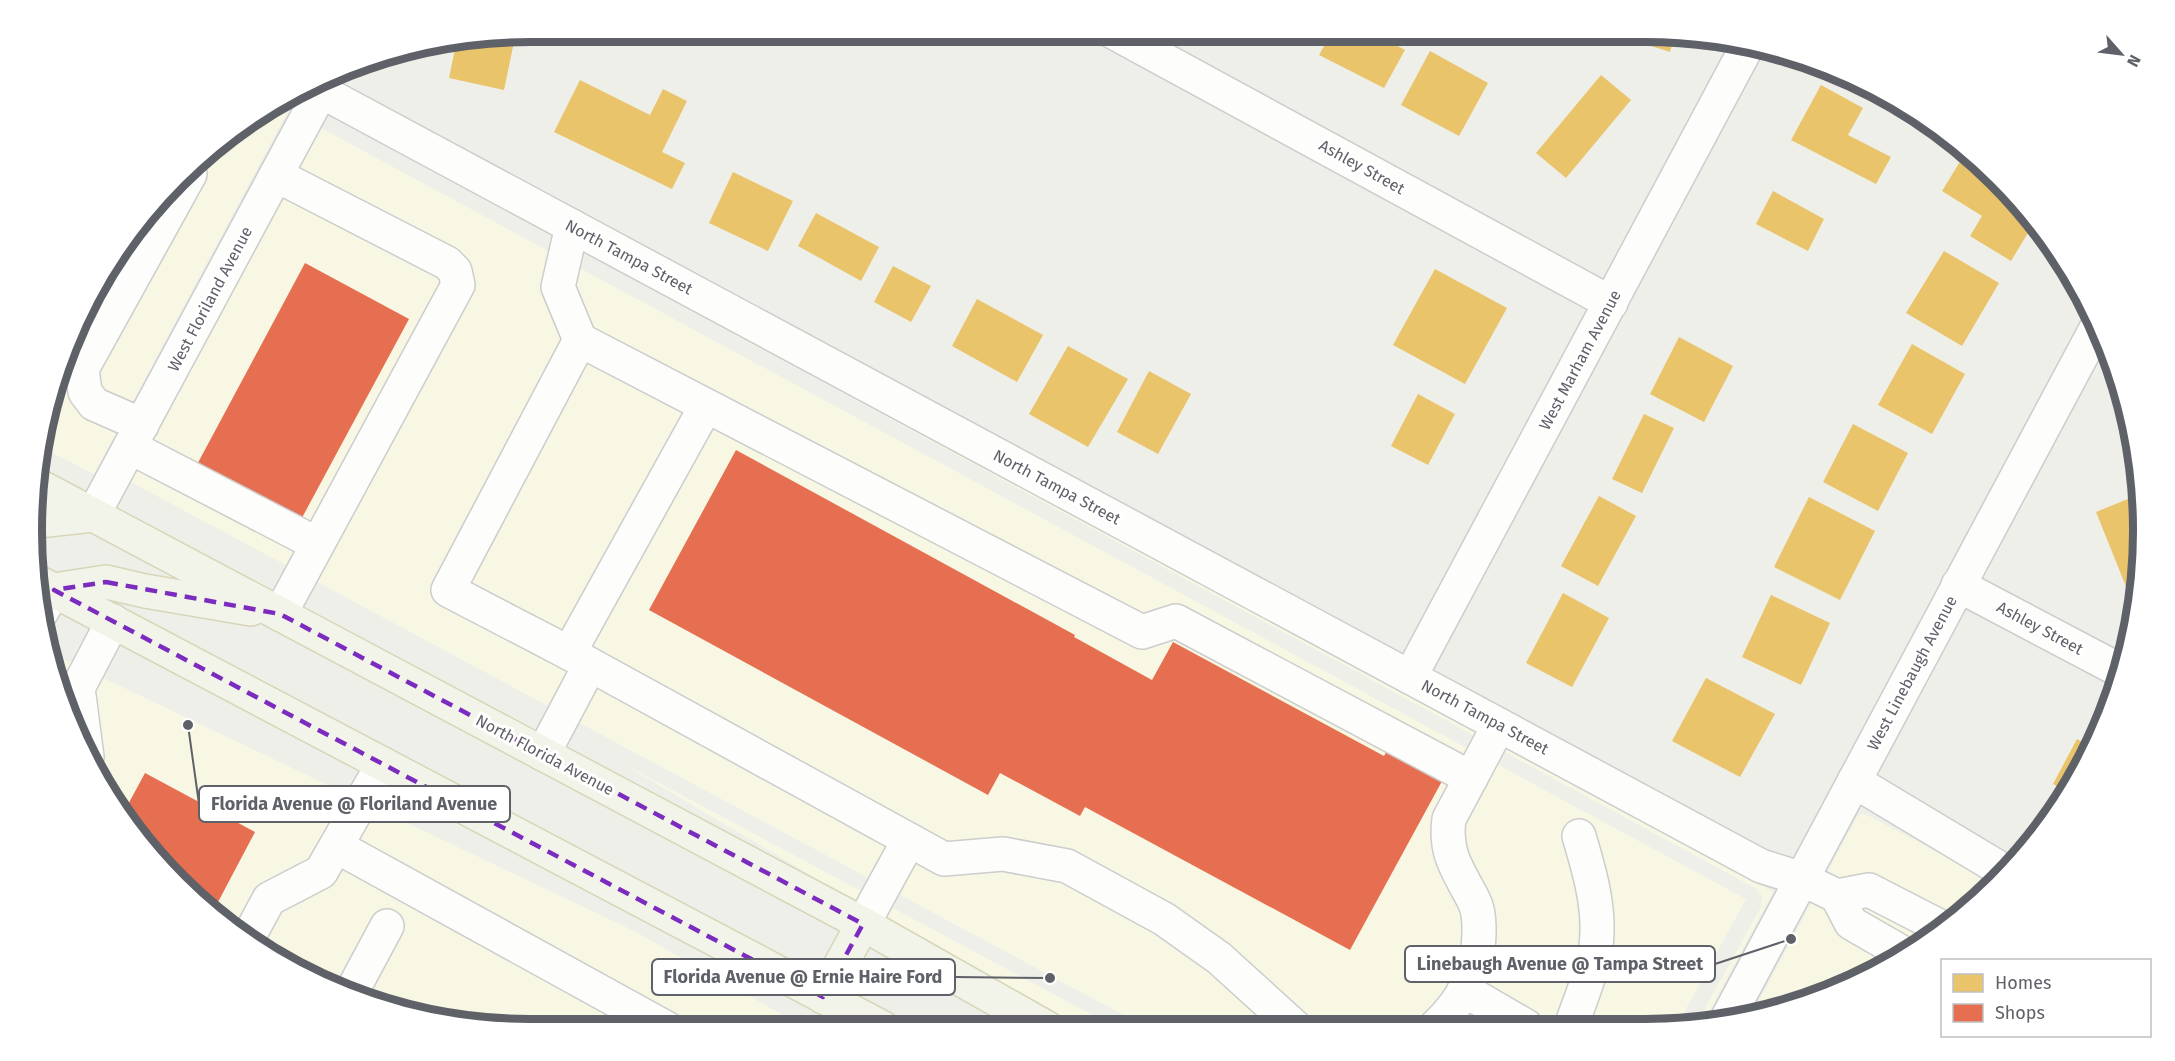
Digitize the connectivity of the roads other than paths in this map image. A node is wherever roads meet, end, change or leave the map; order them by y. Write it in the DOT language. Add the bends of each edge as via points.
graph roads {
  1 [pos="1131,42"];
  2 [pos="1744,52"];
  3 [pos="322,88"];
  4 [pos="318,90"];
  5 [pos="276,175"];
  6 [pos="180,191"];
  7 [pos="572,226"];
  8 [pos="1611,303"];
  9 [pos="2092,336"];
  10 [pos="580,340"];
  11 [pos="706,406"];
  12 [pos="136,436"];
  13 [pos="44,489"];
  14 [pos="93,515"];
  15 [pos="42,521"];
  16 [pos="317,544"];
  17 [pos="1958,585"];
  18 [pos="46,594"];
  19 [pos="46,595"];
  20 [pos="280,614"];
  21 [pos="113,621"];
  22 [pos="579,659"];
  23 [pos="2113,667"];
  24 [pos="1410,677"];
  25 [pos="1499,725"];
  26 [pos="83,726"];
  27 [pos="543,754"];
  28 [pos="383,764"];
  29 [pos="1471,778"];
  30 [pos="1854,781"];
  31 [pos="1579,836"];
  32 [pos="909,840"];
  33 [pos="336,846"];
  34 [pos="1998,867"];
  35 [pos="1802,879"];
  36 [pos="1837,896"];
  37 [pos="863,924"];
  38 [pos="1934,924"];
  39 [pos="387,926"];
  40 [pos="251,931"];
  41 [pos="1897,949"];
  42 [pos="354,986"];
  43 [pos="1464,990"];
  44 [pos="823,997"];
  45 [pos="1731,1011"];
  46 [pos="650,1019"];
  47 [pos="866,1019"];
  48 [pos="1031,1019"];
  49 [pos="1286,1019"];
  50 [pos="1441,1019"];
  51 [pos="1514,1019"];
  52 [pos="1574,1019"];
  1 -- 8 [label="street, Ashley Street"];
  2 -- 8 [label="street, West Marham Avenue"];
  3 -- 7 [label="street, North Tampa Street"];
  4 -- 5 [label="street, West Floriland Avenue"];
  5 -- 12 [label="street, West Floriland Avenue"];
  5 -- 16 [label="street" via="447,263 455,271 458,285"];
  6 -- 12 [label="street" via="82,369 85,392 94,404"];
  7 -- 10 [label="street" via="558,287"];
  7 -- 24 [label="street, North Tampa Street"];
  8 -- 24 [label="street, West Marham Avenue"];
  9 -- 17 [label="street, West Linebaugh Avenue"];
  10 -- 11 [label="street"];
  10 -- 22 [label="street" via="448,590"];
  11 -- 22 [label="street"];
  11 -- 29 [label="street" via="1142,632 1176,621"];
  12 -- 14 [label="street, West Floriland Avenue"];
  12 -- 16 [label="street"];
  13 -- 14 [label="main road, North Florida Avenue"];
  14 -- 15 [label="main road"];
  14 -- 20 [label="main road, North Florida Avenue"];
  16 -- 20 [label="street"];
  17 -- 23 [label="street, Ashley Street"];
  17 -- 30 [label="street, West Linebaugh Avenue"];
  18 -- 20 [label="main road" via="106,582"];
  19 -- 21 [label="main road"];
  20 -- 27 [label="main road, North Florida Avenue"];
  21 -- 26 [label="street" via="78,688"];
  21 -- 28 [label="main road"];
  22 -- 27 [label="street"];
  22 -- 32 [label="street"];
  24 -- 25 [label="street, North Tampa Street"];
  25 -- 29 [label="street"];
  25 -- 35 [label="street, North Tampa Street" via="1761,866"];
  27 -- 37 [label="main road, North Florida Avenue"];
  28 -- 33 [label="street"];
  28 -- 44 [label="main road"];
  29 -- 43 [label="street" via="1449,819 1447,833 1448,850 1476,903 1479,920 1479,954"];
  30 -- 34 [label="street"];
  30 -- 35 [label="street, West Linebaugh Avenue"];
  31 -- 52 [label="street" via="1593,885 1597,933 1588,981"];
  32 -- 37 [label="street"];
  32 -- 49 [label="street" via="944,859 1003,854 1067,866 1164,918 1219,958"];
  33 -- 40 [label="street" via="321,872 269,898"];
  33 -- 46 [label="street"];
  35 -- 36 [label="street, North Tampa Street"];
  35 -- 45 [label="street, West Linebaugh Avenue"];
  36 -- 38 [label="street" via="1869,890"];
  36 -- 41 [label="street" via="1851,923"];
  37 -- 44 [label="main road"];
  37 -- 48 [label="main road, North Florida Avenue"];
  39 -- 42 [label="street"];
  43 -- 50 [label="street"];
  43 -- 51 [label="street"];
  44 -- 47 [label="main road"];
}
